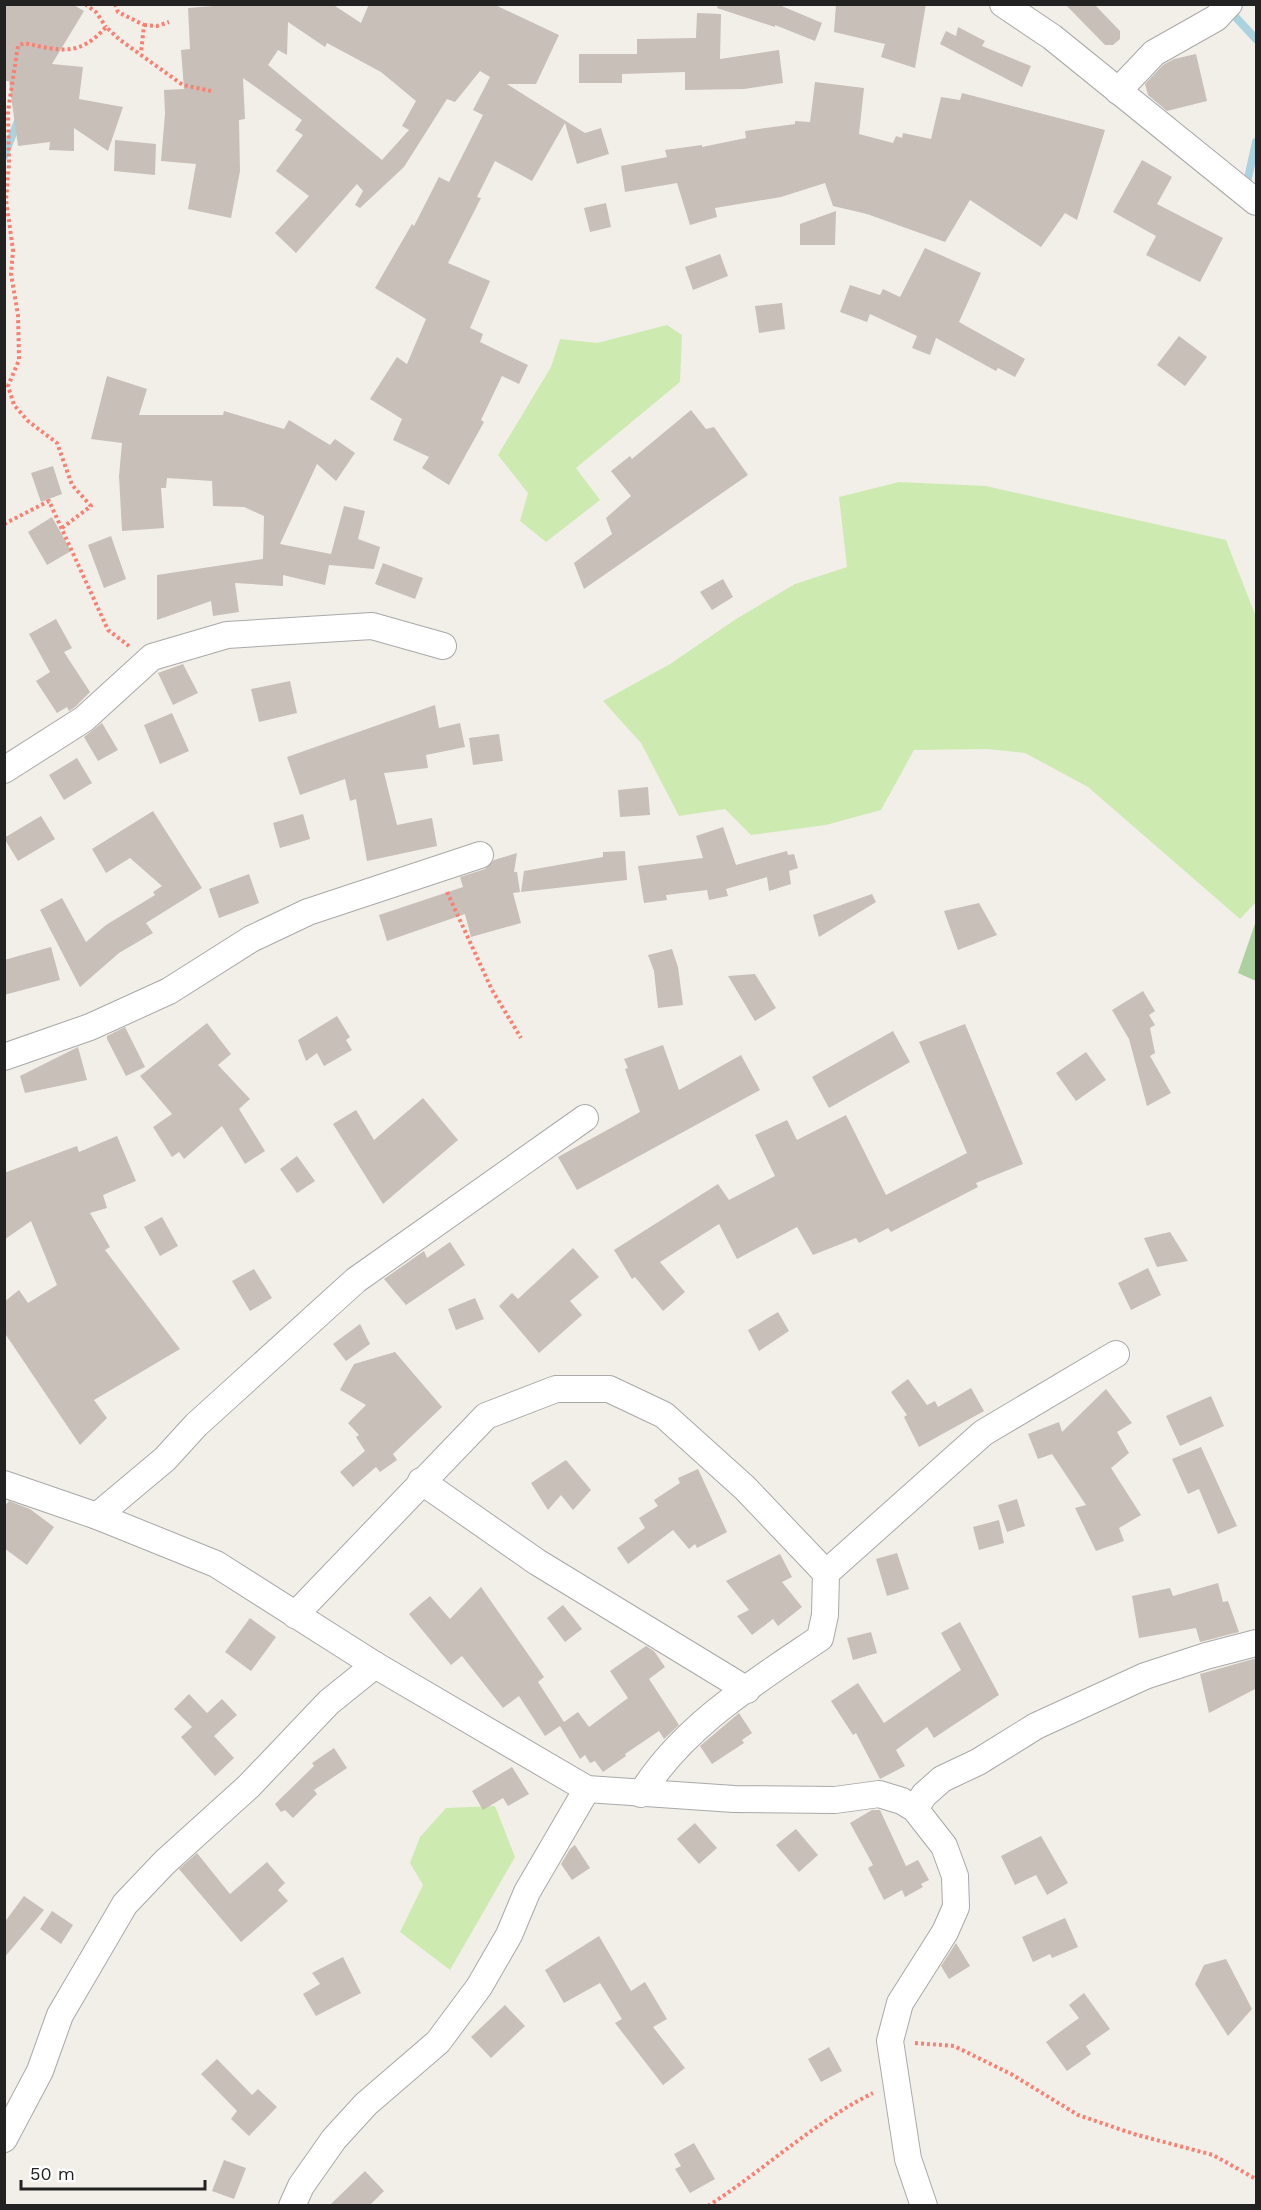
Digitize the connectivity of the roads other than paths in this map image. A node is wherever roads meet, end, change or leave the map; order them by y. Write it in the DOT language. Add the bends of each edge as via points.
graph roads {
  1 [pos="1003,4"];
  2 [pos="1229,4"];
  3 [pos="1118,91"];
  4 [pos="1257,202"];
  5 [pos="443,646"];
  6 [pos="4,770"];
  7 [pos="480,855"];
  8 [pos="4,1057"];
  9 [pos="585,1118"];
  10 [pos="1116,1354"];
  11 [pos="421,1481"];
  12 [pos="4,1484"];
  13 [pos="97,1516"];
  14 [pos="826,1573"];
  15 [pos="295,1615"];
  16 [pos="1257,1642"];
  17 [pos="375,1665"];
  18 [pos="747,1690"];
  19 [pos="587,1789"];
  20 [pos="640,1794"];
  21 [pos="915,1809"];
  22 [pos="4,2139"];
  23 [pos="292,2205"];
  24 [pos="924,2205"];
  1 -- 3 [label="street" via="1052,37"];
  2 -- 3 [label="street" via="1216,18 1154,53"];
  3 -- 4 [label="street"];
  5 -- 6 [label="street" via="372,626 227,635 152,657 84,719"];
  7 -- 8 [label="street" via="308,912 251,939 169,991 90,1027"];
  9 -- 13 [label="street" via="356,1280"];
  10 -- 14 [label="street" via="983,1434"];
  11 -- 14 [label="street" via="486,1416 556,1389 609,1389 664,1415 746,1488"];
  11 -- 15 [label="street"];
  11 -- 18 [label="street" via="537,1562"];
  12 -- 13 [label="street"];
  13 -- 15 [label="street" via="216,1564"];
  14 -- 18 [label="street" via="820,1638"];
  15 -- 17 [label="street"];
  16 -- 21 [label="street" via="1145,1676 1036,1726 942,1779"];
  17 -- 19 [label="street"];
  17 -- 22 [label="street" via="329,1702 249,1786 125,1904 60,2015 40,2071"];
  18 -- 20 [label="street" via="688,1735 659,1764"];
  19 -- 20 [label="street"];
  19 -- 23 [label="street" via="468,2004 438,2042 366,2104 334,2139"];
  20 -- 21 [label="street" via="835,1800 879,1794"];
  21 -- 24 [label="street" via="944,1846 955,1876 956,1907 945,1932 900,2002 890,2041 908,2159"];
}
